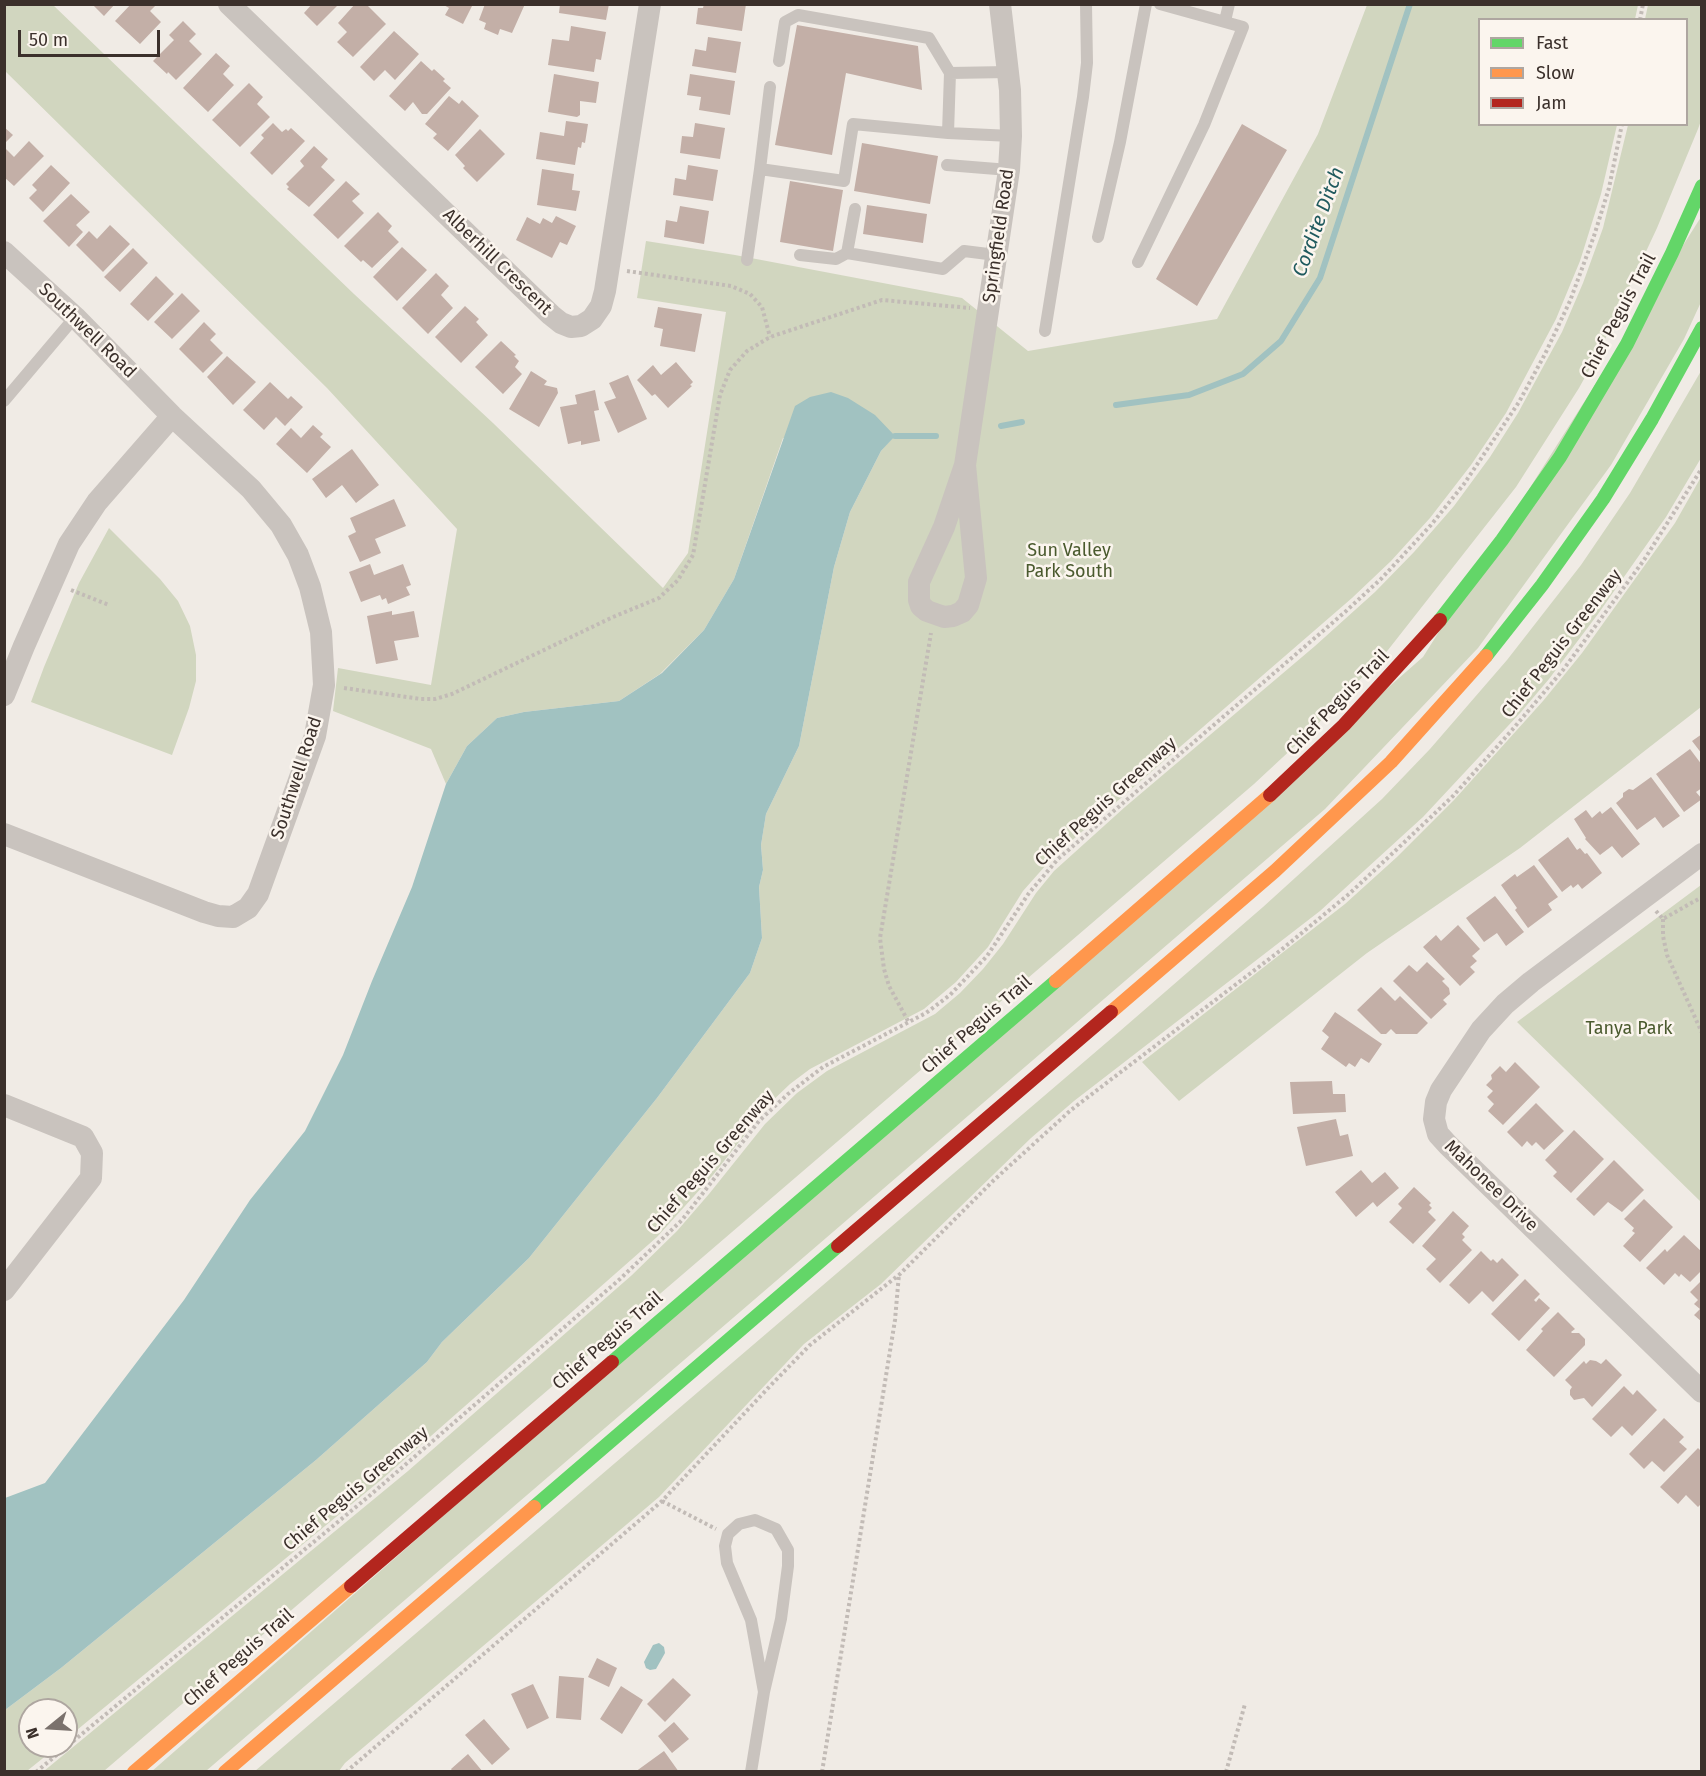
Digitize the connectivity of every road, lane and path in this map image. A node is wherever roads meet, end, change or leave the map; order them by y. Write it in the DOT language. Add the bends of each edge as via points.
graph roads {
  1 [pos="229,4"];
  2 [pos="650,4"];
  3 [pos="1000,4"];
  4 [pos="1086,4"];
  5 [pos="1146,4"];
  6 [pos="1160,4"];
  7 [pos="1229,4"];
  8 [pos="1184,7"];
  9 [pos="1225,21"];
  10 [pos="778,61"];
  11 [pos="1008,72"];
  12 [pos="950,73"];
  13 [pos="770,87"];
  14 [pos="1622,126"];
  15 [pos="948,133"];
  16 [pos="1011,136"];
  17 [pos="947,165"];
  18 [pos="760,169"];
  19 [pos="1009,170"];
  20 [pos="1701,186"];
  21 [pos="855,209"];
  22 [pos="1098,237"];
  23 [pos="4,252"];
  24 [pos="847,253"];
  25 [pos="800,255"];
  26 [pos="996,255"];
  27 [pos="747,260"];
  28 [pos="1138,262"];
  29 [pos="608,268"];
  30 [pos="988,310"];
  31 [pos="75,317"];
  32 [pos="1701,328"];
  33 [pos="1045,331"];
  34 [pos="770,337"];
  35 [pos="4,401"];
  36 [pos="172,416"];
  37 [pos="965,465"];
  38 [pos="1701,468"];
  39 [pos="51,582"];
  40 [pos="109,605"];
  41 [pos="934,614"];
  42 [pos="324,685"];
  43 [pos="4,695"];
  44 [pos="4,834"];
  45 [pos="1701,854"];
  46 [pos="1644,897"];
  47 [pos="1701,897"];
  48 [pos="1663,919"];
  49 [pos="908,1021"];
  50 [pos="1701,1033"];
  51 [pos="4,1105"];
  52 [pos="900,1274"];
  53 [pos="4,1290"];
  54 [pos="1701,1392"];
  55 [pos="662,1501"];
  56 [pos="728,1534"];
  57 [pos="764,1692"];
  58 [pos="1245,1704"];
  59 [pos="36,1772"];
  60 [pos="134,1772"];
  61 [pos="225,1772"];
  62 [pos="346,1772"];
  63 [pos="751,1772"];
  64 [pos="822,1772"];
  65 [pos="1226,1772"];
  1 -- 29 [label="street, Alberhill Crescent" via="561,323 582,326 592,319 601,306"];
  2 -- 29 [label="street, Alberhill Crescent"];
  3 -- 11 [label="street, Springfield Road"];
  4 -- 33 [label="lane" via="1083,97"];
  5 -- 22 [label="lane"];
  6 -- 8 [label="lane"];
  7 -- 9 [label="lane"];
  8 -- 9 [label="lane"];
  9 -- 28 [label="lane" via="1243,27 1204,125"];
  10 -- 12 [label="lane" via="785,22 798,15 929,38"];
  11 -- 12 [label="lane"];
  11 -- 16 [label="street, Springfield Road"];
  12 -- 15 [label="lane"];
  13 -- 18 [label="lane"];
  14 -- 49 [label="path, Chief Peguis Greenway" via="1606,198 1570,301 1519,402 1464,484 1382,578 1058,859 1029,893 976,970 950,996"];
  15 -- 16 [label="lane"];
  15 -- 18 [label="lane" via="853,124 844,181"];
  16 -- 19 [label="street, Springfield Road"];
  17 -- 19 [label="lane"];
  18 -- 27 [label="lane"];
  19 -- 26 [label="street, Springfield Road"];
  20 -- 60 [label="main road, Chief Peguis Trail" via="1627,344 1560,457 1438,622 1344,725 1178,876"];
  21 -- 24 [label="lane"];
  23 -- 31 [label="street, Southwell Road"];
  24 -- 25 [label="lane" via="836,259"];
  24 -- 26 [label="lane" via="943,269 964,251"];
  26 -- 30 [label="street, Springfield Road"];
  29 -- 34 [label="path" via="731,286 750,294 762,307"];
  30 -- 34 [label="path" via="882,300"];
  30 -- 37 [label="street, Springfield Road"];
  31 -- 35 [label="lane"];
  31 -- 36 [label="street, Southwell Road"];
  32 -- 61 [label="main road" via="1653,419 1542,585 1493,648 1390,762 1275,871"];
  34 -- 42 [label="path" via="747,351 730,370 720,395 693,555 678,580 659,598 435,699"];
  36 -- 39 [label="street" via="96,502"];
  36 -- 42 [label="street, Southwell Road" via="251,489 281,525 298,555 321,632"];
  37 -- 41 [label="street, Springfield Road" via="944,527 919,582 921,606"];
  37 -- 41 [label="street, Springfield Road" via="976,578 972,596 962,612 954,616"];
  38 -- 52 [label="path, Chief Peguis Greenway" via="1644,560 1563,670 1453,796 1306,929 1071,1110"];
  39 -- 40 [label="path"];
  39 -- 43 [label="street"];
  41 -- 49 [label="path" via="880,938 889,986"];
  42 -- 44 [label="street, Southwell Road" via="315,736 258,894 248,908 233,917 204,912"];
  45 -- 46 [label="street, Mahonee Drive"];
  46 -- 48 [label="path"];
  46 -- 54 [label="street, Mahonee Drive" via="1505,1004 1481,1030 1441,1090 1434,1119 1438,1134 1448,1145"];
  47 -- 48 [label="path"];
  48 -- 50 [label="path" via="1667,955"];
  49 -- 59 [label="path, Chief Peguis Greenway" via="823,1067 788,1094 759,1121 682,1220 628,1271 368,1497"];
  51 -- 53 [label="street" via="83,1137 92,1153 90,1178"];
  52 -- 55 [label="path, Chief Peguis Greenway" via="810,1345"];
  52 -- 64 [label="path"];
  55 -- 56 [label="path"];
  55 -- 62 [label="path, Chief Peguis Greenway"];
  56 -- 57 [label="lane" via="727,1563 752,1620"];
  56 -- 57 [label="lane" via="739,1524 767,1524 776,1528 788,1550 781,1619"];
  57 -- 63 [label="lane"];
  58 -- 65 [label="path"];
}
